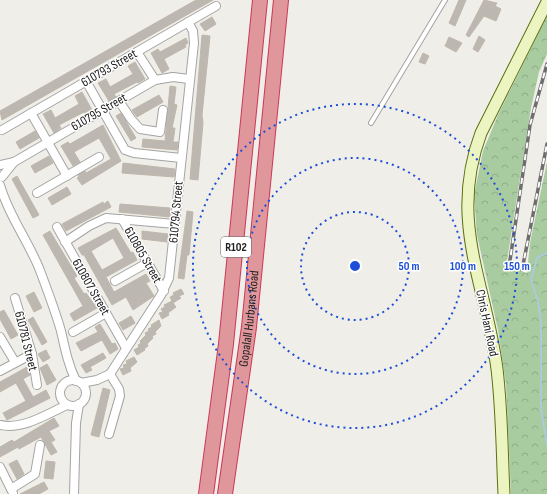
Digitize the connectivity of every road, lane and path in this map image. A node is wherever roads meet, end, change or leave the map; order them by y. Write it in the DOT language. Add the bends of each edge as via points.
graph roads {
  1 [pos="260,0"];
  2 [pos="281,0"];
  3 [pos="289,0"];
  4 [pos="445,0"];
  5 [pos="547,2"];
  6 [pos="216,6"];
  7 [pos="188,22"];
  8 [pos="137,52"];
  9 [pos="276,57"];
  10 [pos="189,79"];
  11 [pos="155,80"];
  12 [pos="86,81"];
  13 [pos="119,101"];
  14 [pos="163,110"];
  15 [pos="103,111"];
  16 [pos="31,113"];
  17 [pos="371,123"];
  18 [pos="2,130"];
  19 [pos="48,142"];
  20 [pos="99,157"];
  21 [pos="181,158"];
  22 [pos="14,162"];
  23 [pos="0,165"];
  24 [pos="67,176"];
  25 [pos="1,179"];
  26 [pos="37,193"];
  27 [pos="2,200"];
  28 [pos="122,219"];
  29 [pos="174,224"];
  30 [pos="57,227"];
  31 [pos="66,242"];
  32 [pos="147,263"];
  33 [pos="115,281"];
  34 [pos="164,291"];
  35 [pos="15,298"];
  36 [pos="106,313"];
  37 [pos="72,332"];
  38 [pos="0,337"];
  39 [pos="126,348"];
  40 [pos="32,354"];
  41 [pos="15,362"];
  42 [pos="68,364"];
  43 [pos="0,371"];
  44 [pos="110,374"];
  45 [pos="97,380"];
  46 [pos="79,382"];
  47 [pos="65,383"];
  48 [pos="37,385"];
  49 [pos="85,392"];
  50 [pos="61,398"];
  51 [pos="72,405"];
  52 [pos="51,412"];
  53 [pos="0,425"];
  54 [pos="109,434"];
  55 [pos="40,445"];
  56 [pos="0,467"];
  57 [pos="13,492"];
  58 [pos="74,494"];
  59 [pos="206,494"];
  60 [pos="225,494"];
  61 [pos="504,494"];
  1 -- 59 [label="highway, Gopalall Hurbans Road / R102" via="226,344"];
  2 -- 9 [label="highway, Gopalall Hurbans Road"];
  3 -- 9 [label="highway"];
  4 -- 17 [label="lane"];
  5 -- 61 [label="street, Chris Hani Road" via="481,133 471,166 468,188 468,232 497,369"];
  6 -- 7 [label="street, 610793 Street"];
  7 -- 8 [label="street, 610793 Street"];
  7 -- 10 [label="street, 610794 Street" via="193,31 194,43"];
  8 -- 11 [label="street"];
  8 -- 12 [label="street, 610793 Street"];
  9 -- 60 [label="highway, Gopalall Hurbans Road / R102" via="248,328"];
  10 -- 11 [label="street, 610795 Street" via="173,77"];
  10 -- 21 [label="street, 610794 Street"];
  11 -- 13 [label="street, 610795 Street"];
  12 -- 15 [label="street"];
  12 -- 16 [label="street, 610793 Street"];
  13 -- 14 [label="street" via="140,129 160,132"];
  13 -- 15 [label="street, 610795 Street"];
  15 -- 19 [label="street, 610795 Street"];
  15 -- 21 [label="street" via="125,150"];
  16 -- 18 [label="street, 610793 Street"];
  16 -- 19 [label="street"];
  19 -- 22 [label="street, 610795 Street"];
  19 -- 24 [label="street"];
  20 -- 24 [label="street"];
  21 -- 29 [label="street, 610794 Street"];
  22 -- 23 [label="street"];
  22 -- 25 [label="street"];
  24 -- 26 [label="street"];
  25 -- 27 [label="street"];
  27 -- 42 [label="street" via="27,241 38,267 51,301"];
  28 -- 29 [label="street"];
  28 -- 31 [label="street" via="106,218"];
  28 -- 32 [label="street, 610805 Street"];
  29 -- 34 [label="street, 610794 Street" via="169,278"];
  30 -- 31 [label="street, 610807 Street"];
  31 -- 36 [label="street, 610807 Street"];
  32 -- 33 [label="street"];
  32 -- 34 [label="street, 610805 Street"];
  34 -- 39 [label="street, 610794 Street"];
  35 -- 40 [label="street, 610781 Street"];
  36 -- 37 [label="street"];
  36 -- 39 [label="street, 610807 Street"];
  38 -- 41 [label="street"];
  39 -- 44 [label="street, 610794 Street"];
  40 -- 41 [label="street"];
  40 -- 48 [label="street, 610781 Street"];
  41 -- 43 [label="street"];
  42 -- 46 [label="street"];
  42 -- 47 [label="street"];
  44 -- 45 [label="street"];
  44 -- 54 [label="street" via="120,396"];
  45 -- 46 [label="street"];
  45 -- 49 [label="street"];
  46 -- 47 [label="street" via="70,380"];
  46 -- 49 [label="street"];
  47 -- 50 [label="street" via="60,390"];
  49 -- 51 [label="street" via="84,398"];
  50 -- 51 [label="street"];
  50 -- 52 [label="street"];
  51 -- 52 [label="street"];
  51 -- 58 [label="street" via="76,423"];
  52 -- 53 [label="street" via="23,424"];
  55 -- 57 [label="street" via="35,474"];
  56 -- 57 [label="street"];
}
